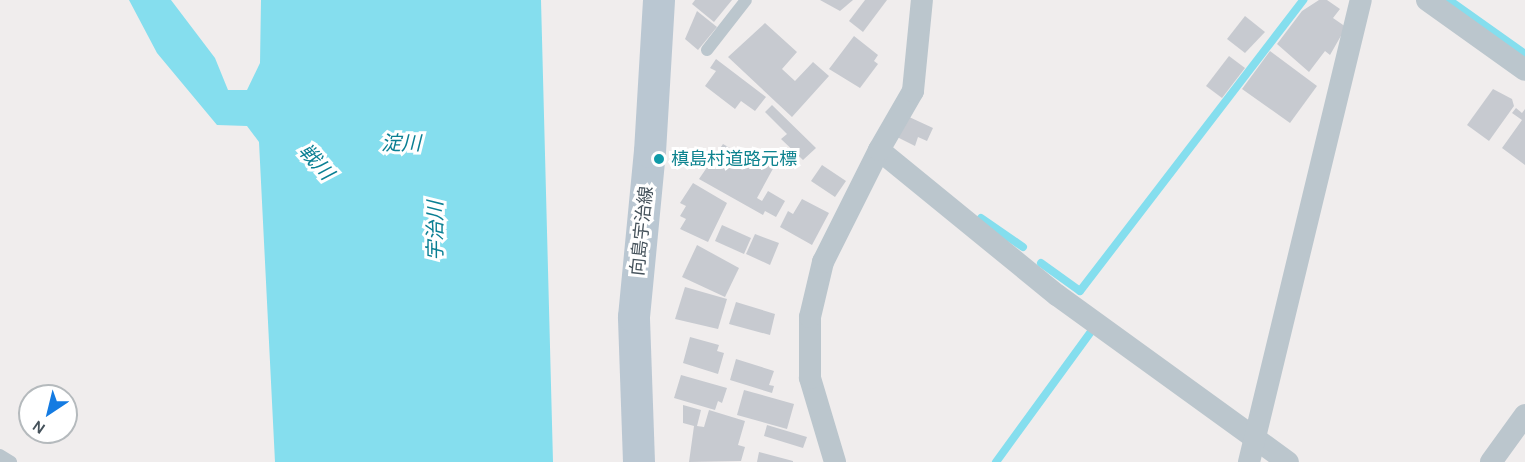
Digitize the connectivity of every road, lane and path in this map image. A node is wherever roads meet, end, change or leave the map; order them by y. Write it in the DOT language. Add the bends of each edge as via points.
graph roads {
  1 [pos="659,0"];
  2 [pos="746,0"];
  3 [pos="922,0"];
  4 [pos="1361,0"];
  5 [pos="1427,0"];
  6 [pos="706,50"];
  7 [pos="1525,70"];
  8 [pos="879,150"];
  9 [pos="1525,415"];
  10 [pos="1255,438"];
  11 [pos="0,455"];
  12 [pos="11,462"];
  13 [pos="639,462"];
  14 [pos="835,462"];
  15 [pos="1249,462"];
  16 [pos="1288,462"];
  17 [pos="1491,462"];
  1 -- 13 [label="main road, 向島宇治線" via="650,152 634,316"];
  2 -- 6 [label="lane"];
  3 -- 8 [label="street" via="913,91"];
  4 -- 10 [label="street"];
  5 -- 7 [label="street"];
  8 -- 10 [label="street" via="1057,296"];
  8 -- 14 [label="street" via="823,262 810,317 810,378"];
  9 -- 17 [label="street"];
  10 -- 15 [label="street"];
  10 -- 16 [label="street"];
  11 -- 12 [label="lane"];
}
